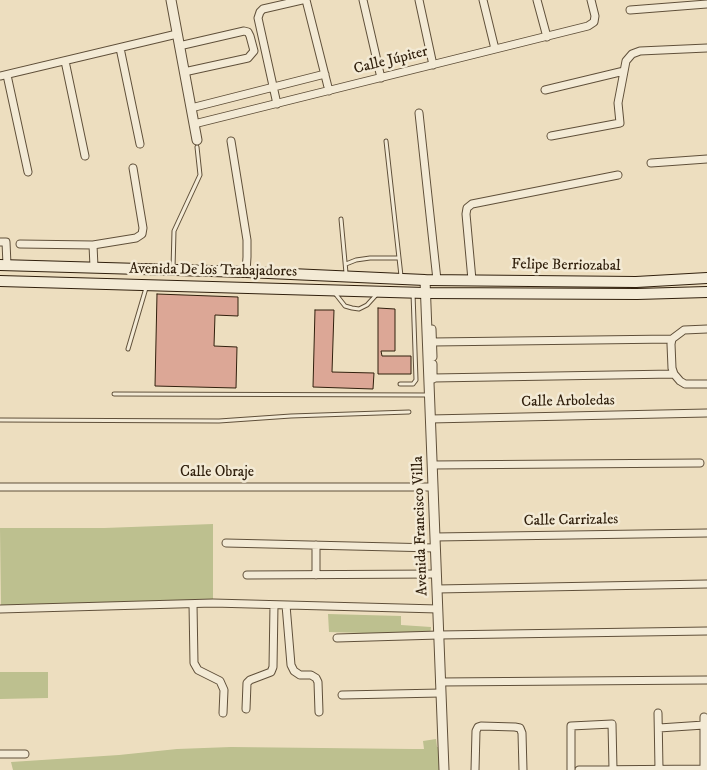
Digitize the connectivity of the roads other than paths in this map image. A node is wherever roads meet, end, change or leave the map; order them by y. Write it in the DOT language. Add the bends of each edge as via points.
graph roads {
  1 [pos="171,0"];
  2 [pos="302,0"];
  3 [pos="306,0"];
  4 [pos="363,0"];
  5 [pos="419,0"];
  6 [pos="483,0"];
  7 [pos="537,0"];
  8 [pos="591,0"];
  9 [pos="707,4"];
  10 [pos="630,10"];
  11 [pos="177,34"];
  12 [pos="547,36"];
  13 [pos="179,46"];
  14 [pos="120,48"];
  15 [pos="707,48"];
  16 [pos="495,49"];
  17 [pos="65,61"];
  18 [pos="433,65"];
  19 [pos="184,72"];
  20 [pos="624,72"];
  21 [pos="324,74"];
  22 [pos="3,75"];
  23 [pos="381,78"];
  24 [pos="273,87"];
  25 [pos="545,90"];
  26 [pos="329,91"];
  27 [pos="277,104"];
  28 [pos="191,108"];
  29 [pos="418,113"];
  30 [pos="194,124"];
  31 [pos="551,136"];
  32 [pos="231,141"];
  33 [pos="386,141"];
  34 [pos="140,144"];
  35 [pos="197,144"];
  36 [pos="85,156"];
  37 [pos="707,159"];
  38 [pos="651,163"];
  39 [pos="133,168"];
  40 [pos="28,172"];
  41 [pos="618,175"];
  42 [pos="341,219"];
  43 [pos="0,242"];
  44 [pos="20,244"];
  45 [pos="93,245"];
  46 [pos="399,258"];
  47 [pos="346,264"];
  48 [pos="4,265"];
  49 [pos="94,267"];
  50 [pos="173,270"];
  51 [pos="246,272"];
  52 [pos="346,276"];
  53 [pos="707,278"];
  54 [pos="402,279"];
  55 [pos="425,280"];
  56 [pos="437,280"];
  57 [pos="472,280"];
  58 [pos="0,281"];
  59 [pos="147,285"];
  60 [pos="332,289"];
  61 [pos="380,292"];
  62 [pos="707,292"];
  63 [pos="413,293"];
  64 [pos="425,293"];
  65 [pos="432,328"];
  66 [pos="707,329"];
  67 [pos="672,339"];
  68 [pos="432,342"];
  69 [pos="128,349"];
  70 [pos="674,374"];
  71 [pos="433,378"];
  72 [pos="400,384"];
  73 [pos="707,384"];
  74 [pos="114,394"];
  75 [pos="431,394"];
  76 [pos="409,412"];
  77 [pos="707,414"];
  78 [pos="430,419"];
  79 [pos="0,420"];
  80 [pos="700,463"];
  81 [pos="432,465"];
  82 [pos="0,487"];
  83 [pos="433,487"];
  84 [pos="707,533"];
  85 [pos="435,537"];
  86 [pos="226,543"];
  87 [pos="316,545"];
  88 [pos="435,548"];
  89 [pos="436,574"];
  90 [pos="247,575"];
  91 [pos="316,575"];
  92 [pos="707,584"];
  93 [pos="437,589"];
  94 [pos="193,604"];
  95 [pos="274,605"];
  96 [pos="286,605"];
  97 [pos="0,609"];
  98 [pos="438,609"];
  99 [pos="707,631"];
  100 [pos="439,635"];
  101 [pos="337,638"];
  102 [pos="707,680"];
  103 [pos="440,682"];
  104 [pos="441,693"];
  105 [pos="342,695"];
  106 [pos="246,710"];
  107 [pos="319,712"];
  108 [pos="223,713"];
  109 [pos="658,713"];
  110 [pos="658,728"];
  111 [pos="0,754"];
  112 [pos="25,754"];
  113 [pos="613,769"];
  114 [pos="659,769"];
  115 [pos="706,769"];
  116 [pos="444,770"];
  117 [pos="475,770"];
  118 [pos="523,770"];
  119 [pos="571,770"];
  120 [pos="579,770"];
  1 -- 11 [label="street"];
  2 -- 24 [label="street" via="260,12 258,18"];
  3 -- 21 [label="street"];
  4 -- 23 [label="street"];
  5 -- 18 [label="street"];
  6 -- 16 [label="street"];
  7 -- 12 [label="street"];
  8 -- 12 [label="street, Calle Júpiter" via="594,22"];
  9 -- 10 [label="street"];
  11 -- 13 [label="street"];
  11 -- 14 [label="street"];
  12 -- 16 [label="street, Calle Júpiter"];
  13 -- 19 [label="street"];
  13 -- 19 [label="street" via="244,31 250,36 254,51 248,58"];
  14 -- 17 [label="street"];
  14 -- 34 [label="street"];
  15 -- 20 [label="street" via="640,51 626,61"];
  16 -- 18 [label="street, Calle Júpiter"];
  17 -- 22 [label="street"];
  17 -- 36 [label="street"];
  18 -- 23 [label="street, Calle Júpiter"];
  19 -- 28 [label="street"];
  20 -- 25 [label="street"];
  20 -- 31 [label="street" via="618,103 620,123"];
  21 -- 24 [label="street"];
  21 -- 26 [label="street"];
  22 -- 40 [label="street"];
  23 -- 26 [label="street, Calle Júpiter"];
  24 -- 27 [label="street"];
  24 -- 28 [label="street"];
  26 -- 27 [label="street, Calle Júpiter"];
  27 -- 30 [label="street, Calle Júpiter"];
  28 -- 30 [label="street"];
  29 -- 56 [label="street"];
  30 -- 35 [label="street"];
  32 -- 51 [label="street" via="247,240"];
  33 -- 46 [label="lane"];
  35 -- 50 [label="lane" via="200,175 174,231"];
  37 -- 38 [label="street"];
  39 -- 45 [label="street" via="142,234 136,238"];
  41 -- 57 [label="street" via="472,204 466,214"];
  42 -- 47 [label="lane"];
  43 -- 48 [label="street" via="6,242"];
  44 -- 45 [label="street"];
  45 -- 49 [label="street"];
  46 -- 47 [label="lane" via="370,258"];
  46 -- 54 [label="lane"];
  47 -- 52 [label="lane"];
  48 -- 49 [label="main road, Avenida De los Trabajadores"];
  49 -- 50 [label="main road, Avenida De los Trabajadores"];
  50 -- 51 [label="main road, Avenida De los Trabajadores"];
  51 -- 52 [label="main road, Avenida De los Trabajadores"];
  52 -- 54 [label="main road, Avenida De los Trabajadores"];
  53 -- 57 [label="main road, Felipe Berriozabal" via="636,282"];
  54 -- 55 [label="main road, Avenida De los Trabajadores"];
  55 -- 56 [label="main road, Felipe Berriozabal"];
  55 -- 64 [label="street, Avenida Francisco Villa"];
  56 -- 57 [label="main road, Felipe Berriozabal"];
  58 -- 59 [label="main road, Avenida De los Trabajadores"];
  59 -- 60 [label="main road, Avenida De los Trabajadores"];
  59 -- 69 [label="lane"];
  60 -- 61 [label="main road, Avenida De los Trabajadores"];
  60 -- 61 [label="lane" via="344,306 359,309"];
  61 -- 63 [label="main road, Avenida De los Trabajadores"];
  62 -- 64 [label="main road, Felipe Berriozabal"];
  63 -- 64 [label="main road, Avenida De los Trabajadores"];
  63 -- 72 [label="lane" via="416,380 413,384"];
  64 -- 75 [label="street, Avenida Francisco Villa"];
  65 -- 68 [label="street"];
  66 -- 67 [label="street" via="684,330"];
  67 -- 68 [label="street"];
  67 -- 70 [label="street"];
  68 -- 71 [label="street"];
  70 -- 71 [label="street"];
  70 -- 73 [label="street" via="685,384"];
  71 -- 75 [label="street"];
  74 -- 75 [label="lane"];
  75 -- 78 [label="street, Avenida Francisco Villa"];
  76 -- 79 [label="lane" via="220,421"];
  77 -- 78 [label="street, Calle Arboledas"];
  78 -- 81 [label="street, Avenida Francisco Villa"];
  80 -- 81 [label="street"];
  81 -- 83 [label="street, Avenida Francisco Villa"];
  82 -- 83 [label="street, Calle Obraje"];
  83 -- 85 [label="street, Avenida Francisco Villa"];
  84 -- 85 [label="street, Calle Carrizales"];
  85 -- 88 [label="street, Avenida Francisco Villa"];
  86 -- 87 [label="street"];
  87 -- 88 [label="street"];
  87 -- 91 [label="street"];
  88 -- 89 [label="street, Avenida Francisco Villa"];
  89 -- 91 [label="street"];
  89 -- 93 [label="street, Avenida Francisco Villa"];
  90 -- 91 [label="street"];
  92 -- 93 [label="street"];
  93 -- 98 [label="street, Avenida Francisco Villa"];
  94 -- 95 [label="street"];
  94 -- 97 [label="street"];
  94 -- 108 [label="street" via="194,663 198,670 220,682 224,690"];
  95 -- 96 [label="street"];
  95 -- 106 [label="street" via="273,667 267,675 247,683"];
  96 -- 98 [label="street"];
  96 -- 107 [label="street" via="291,665 300,675 316,678"];
  98 -- 100 [label="street, Avenida Francisco Villa"];
  99 -- 100 [label="street"];
  100 -- 101 [label="street"];
  100 -- 103 [label="street, Avenida Francisco Villa"];
  102 -- 103 [label="street"];
  103 -- 104 [label="street, Avenida Francisco Villa"];
  104 -- 105 [label="street"];
  104 -- 116 [label="street, Avenida Francisco Villa"];
  109 -- 110 [label="street"];
  110 -- 114 [label="street"];
  110 -- 115 [label="street" via="704,721"];
  111 -- 112 [label="street"];
  113 -- 114 [label="street"];
  113 -- 119 [label="street" via="612,724 571,726"];
  113 -- 120 [label="street"];
  114 -- 115 [label="street"];
  117 -- 118 [label="street" via="476,731 482,726 520,728"];
}
